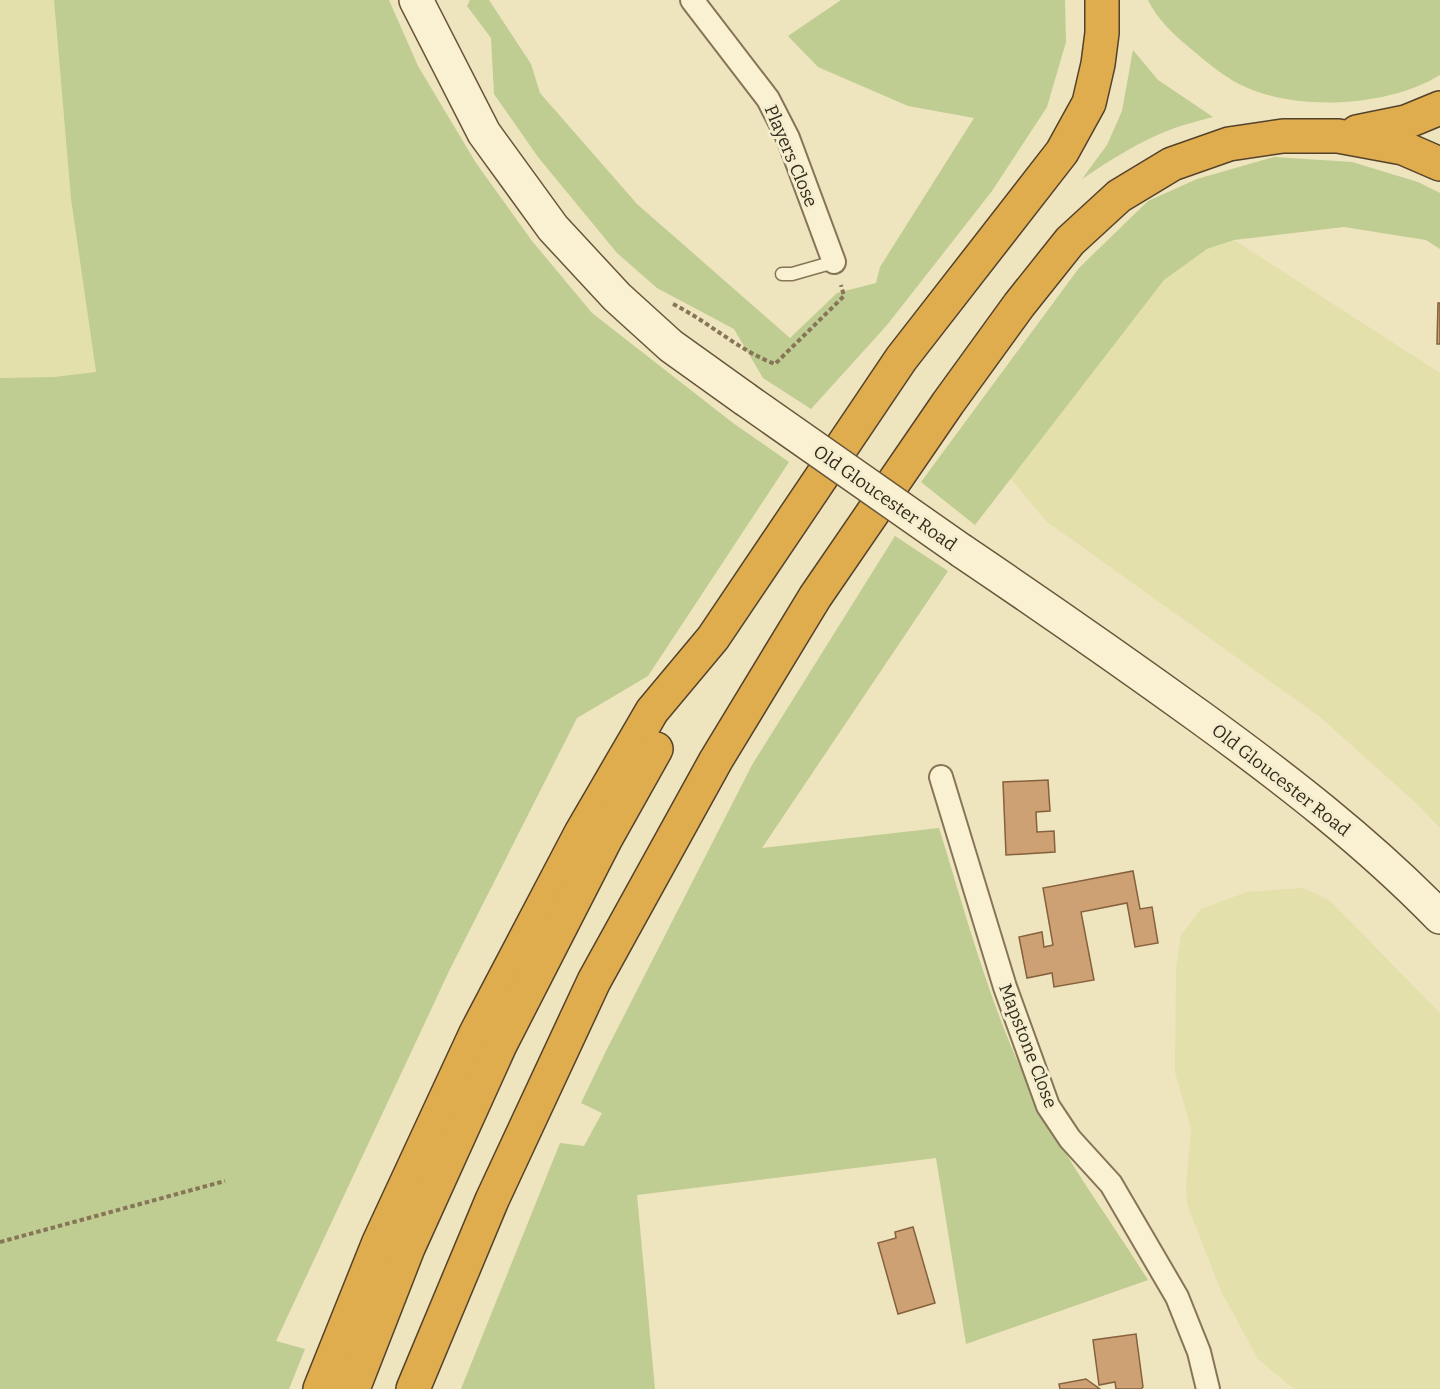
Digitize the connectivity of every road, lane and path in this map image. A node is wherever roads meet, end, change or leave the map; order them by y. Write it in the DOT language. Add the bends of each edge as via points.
graph roads {
  1 [pos="416,0"];
  2 [pos="692,0"];
  3 [pos="1102,0"];
  4 [pos="1440,108"];
  5 [pos="1338,136"];
  6 [pos="1440,164"];
  7 [pos="834,262"];
  8 [pos="782,274"];
  9 [pos="667,302"];
  10 [pos="713,638"];
  11 [pos="941,777"];
  12 [pos="1440,917"];
  13 [pos="225,1181"];
  14 [pos="0,1242"];
  15 [pos="320,1389"];
  16 [pos="353,1389"];
  17 [pos="413,1389"];
  18 [pos="1208,1389"];
  1 -- 12 [label="main road, Old Gloucester Road, bridge" via="484,133 554,228 617,297 672,346 745,399 1113,654 1274,771 1354,837"];
  2 -- 7 [label="street, Players Close" via="768,99 788,138"];
  3 -- 10 [label="highway" via="1102,33 1089,102 1062,152 901,359"];
  4 -- 5 [label="highway" via="1406,122"];
  5 -- 6 [label="highway" via="1403,148"];
  5 -- 17 [label="highway" via="1283,136 1229,144 1172,164 1119,196 1070,241 1019,305 815,597 716,760 594,981 492,1200"];
  7 -- 8 [label="lane"];
  7 -- 9 [label="path" via="844,296 775,364 755,356"];
  10 -- 15 [label="highway" via="652,711 581,833 482,1023 379,1242"];
  10 -- 16 [label="highway" via="500,1046 408,1248"];
  11 -- 18 [label="street, Mapstone Close" via="1005,987 1048,1106 1111,1184 1177,1297 1199,1352"];
  13 -- 14 [label="path"];
}
